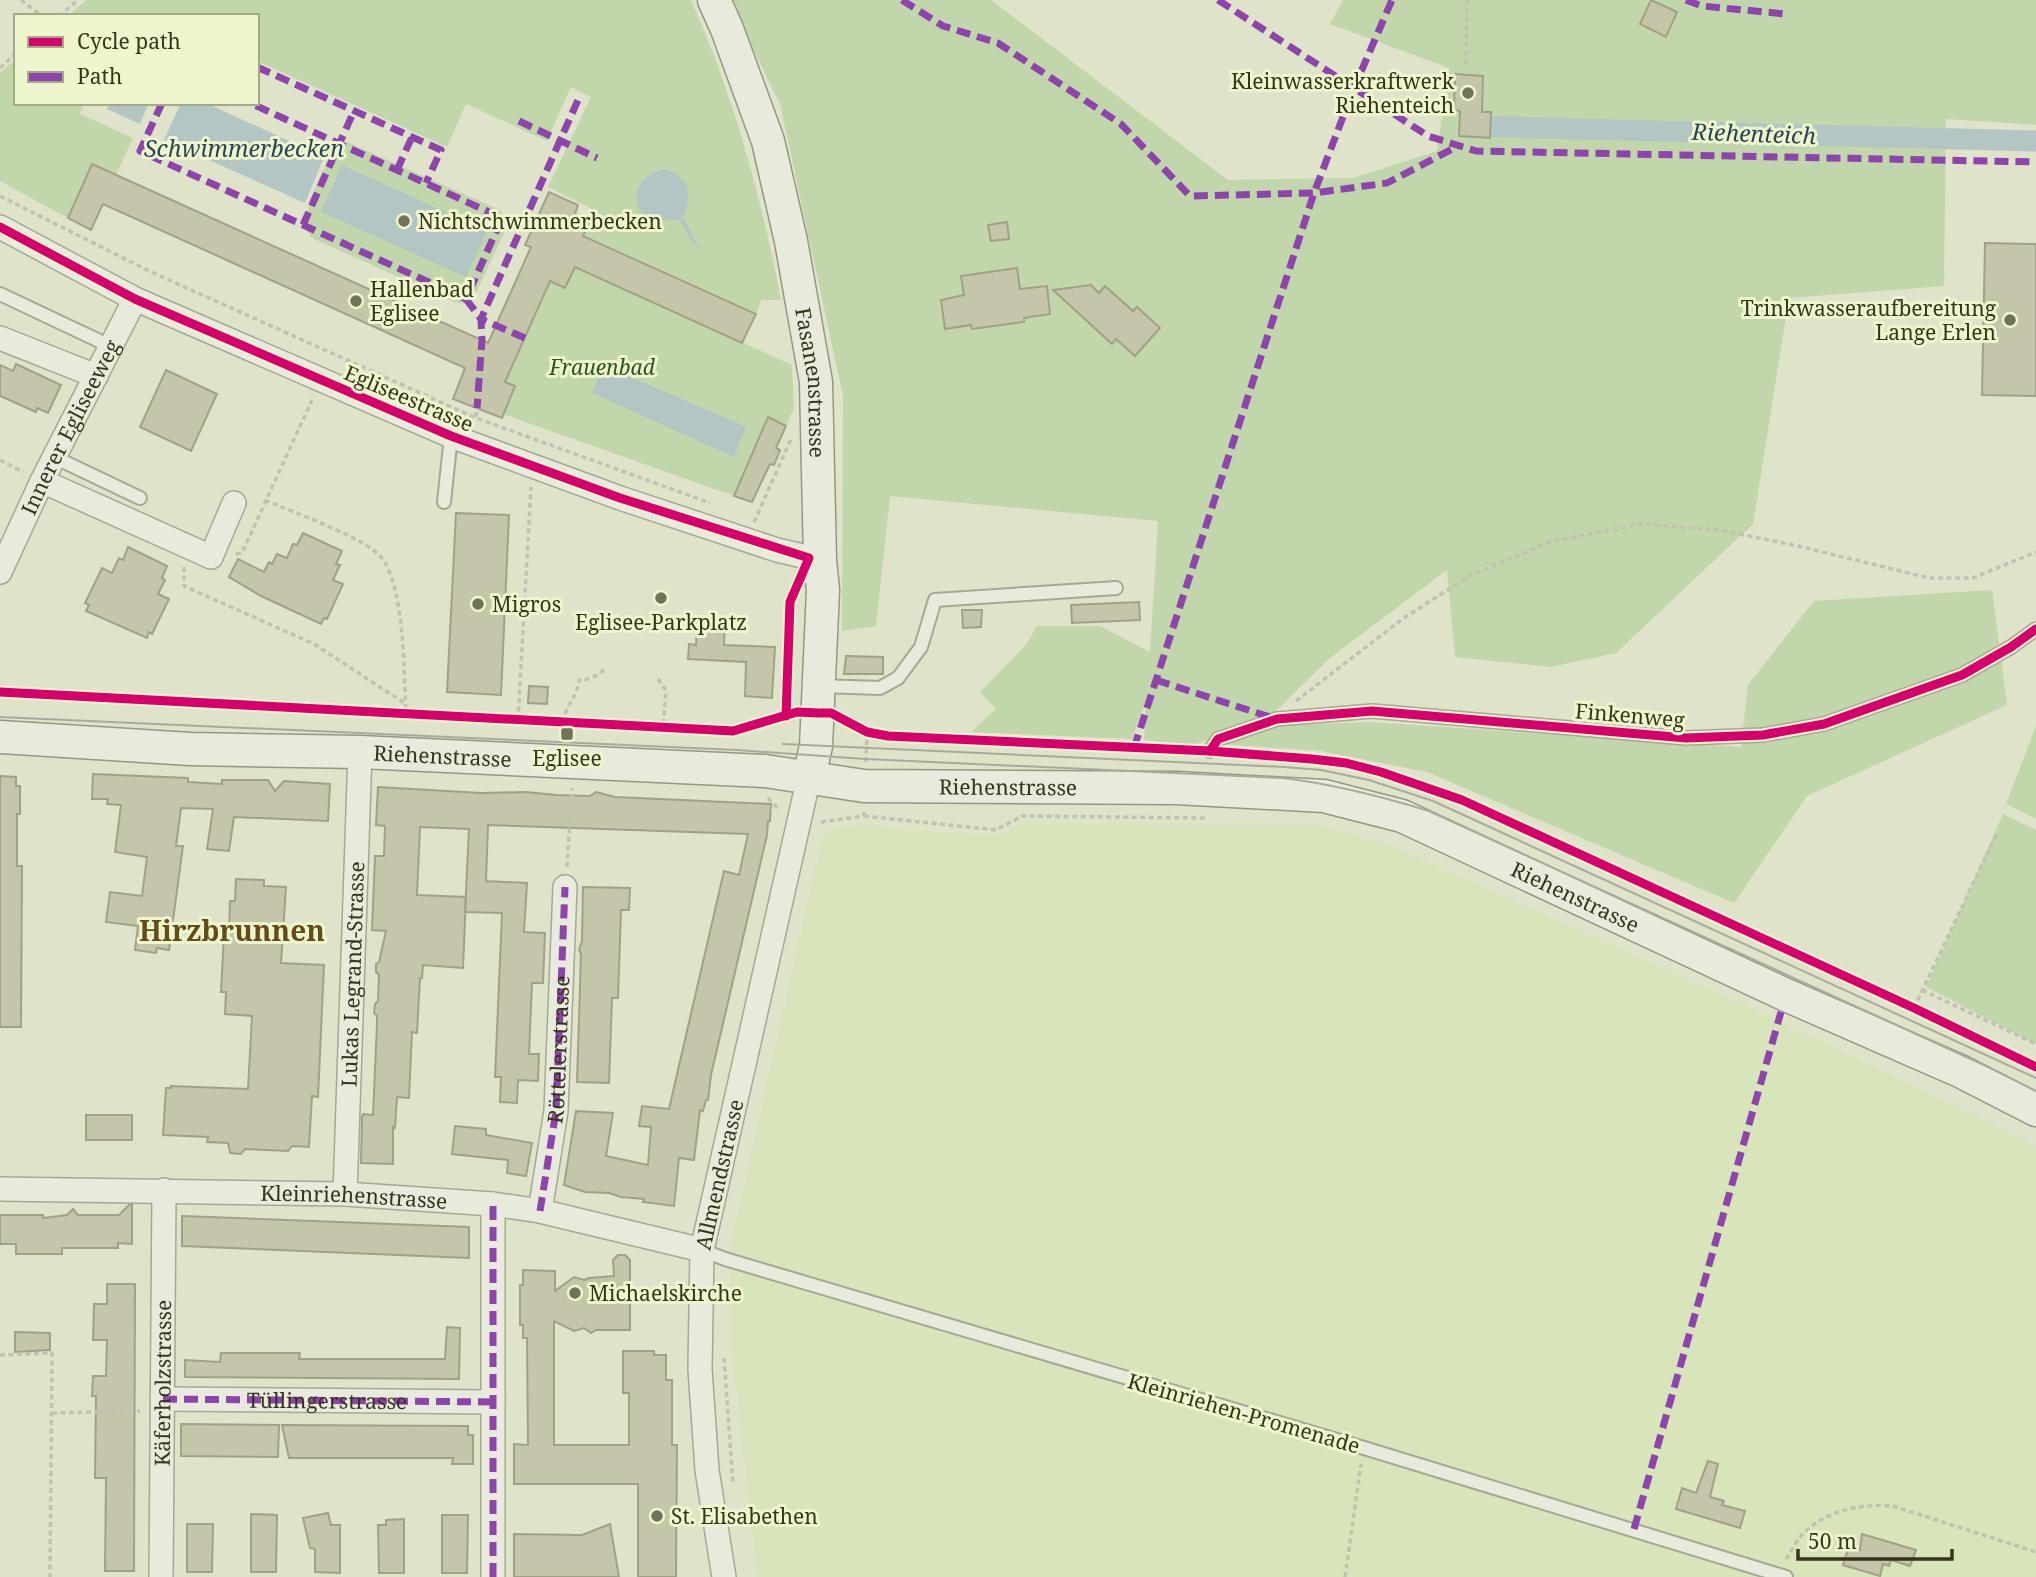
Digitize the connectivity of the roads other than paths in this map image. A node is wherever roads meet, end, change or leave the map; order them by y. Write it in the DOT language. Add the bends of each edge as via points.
graph roads {
  1 [pos="713,0"];
  2 [pos="0,227"];
  3 [pos="0,294"];
  4 [pos="135,299"];
  5 [pos="0,338"];
  6 [pos="110,346"];
  7 [pos="96,376"];
  8 [pos="451,436"];
  9 [pos="54,457"];
  10 [pos="42,481"];
  11 [pos="140,498"];
  12 [pos="444,502"];
  13 [pos="234,503"];
  14 [pos="820,560"];
  15 [pos="2,561"];
  16 [pos="1116,588"];
  17 [pos="2036,629"];
  18 [pos="820,686"];
  19 [pos="0,737"];
  20 [pos="1210,751"];
  21 [pos="360,752"];
  22 [pos="808,777"];
  23 [pos="565,887"];
  24 [pos="2036,1110"];
  25 [pos="0,1189"];
  26 [pos="164,1190"];
  27 [pos="345,1194"];
  28 [pos="493,1204"];
  29 [pos="540,1211"];
  30 [pos="702,1250"];
  31 [pos="163,1399"];
  32 [pos="493,1402"];
  33 [pos="161,1577"];
  34 [pos="493,1577"];
  35 [pos="724,1577"];
  36 [pos="1786,1577"];
  1 -- 14 [label="main road, Fasanenstrasse" via="768,141 792,241 816,382"];
  2 -- 4 [label="street, Egliseestrasse"];
  3 -- 6 [label="lane"];
  4 -- 6 [label="street, Innerer Egliseeweg"];
  4 -- 8 [label="street, Egliseestrasse"];
  5 -- 7 [label="street"];
  6 -- 7 [label="street, Innerer Egliseeweg"];
  7 -- 9 [label="street, Innerer Egliseeweg"];
  8 -- 12 [label="lane"];
  8 -- 14 [label="street, Egliseestrasse" via="748,540"];
  9 -- 10 [label="street, Innerer Egliseeweg"];
  9 -- 11 [label="lane"];
  10 -- 13 [label="street" via="211,557"];
  10 -- 15 [label="street, Innerer Egliseeweg"];
  14 -- 18 [label="main road, Fasanenstrasse"];
  16 -- 18 [label="lane" via="935,600 922,647 898,678 880,688"];
  17 -- 20 [label="lane, Finkenweg" via="1962,674 1824,724 1763,735 1686,738 1372,711 1276,719 1218,739"];
  18 -- 22 [label="main road, Fasanenstrasse" via="816,746"];
  19 -- 21 [label="main road, Riehenstrasse" via="190,749"];
  21 -- 22 [label="main road, Riehenstrasse" via="765,771"];
  21 -- 27 [label="street, Lukas Legrand-Strasse"];
  22 -- 24 [label="main road, Riehenstrasse" via="864,786 1176,788 1324,796 1402,816"];
  22 -- 30 [label="street, Allmendstrasse"];
  23 -- 29 [label="street, Röttelerstrasse" via="556,1111"];
  25 -- 26 [label="street, Kleinriehenstrasse"];
  26 -- 27 [label="street, Kleinriehenstrasse"];
  26 -- 31 [label="street, Käferholzstrasse"];
  27 -- 28 [label="street, Kleinriehenstrasse"];
  28 -- 29 [label="street, Kleinriehenstrasse"];
  28 -- 32 [label="street"];
  29 -- 30 [label="street, Kleinriehenstrasse"];
  30 -- 35 [label="street, Allmendstrasse" via="700,1369 707,1470"];
  30 -- 36 [label="lane, Kleinriehen-Promenade"];
  31 -- 32 [label="street, Tüllingerstrasse"];
  31 -- 33 [label="street, Käferholzstrasse"];
  32 -- 34 [label="street"];
}
